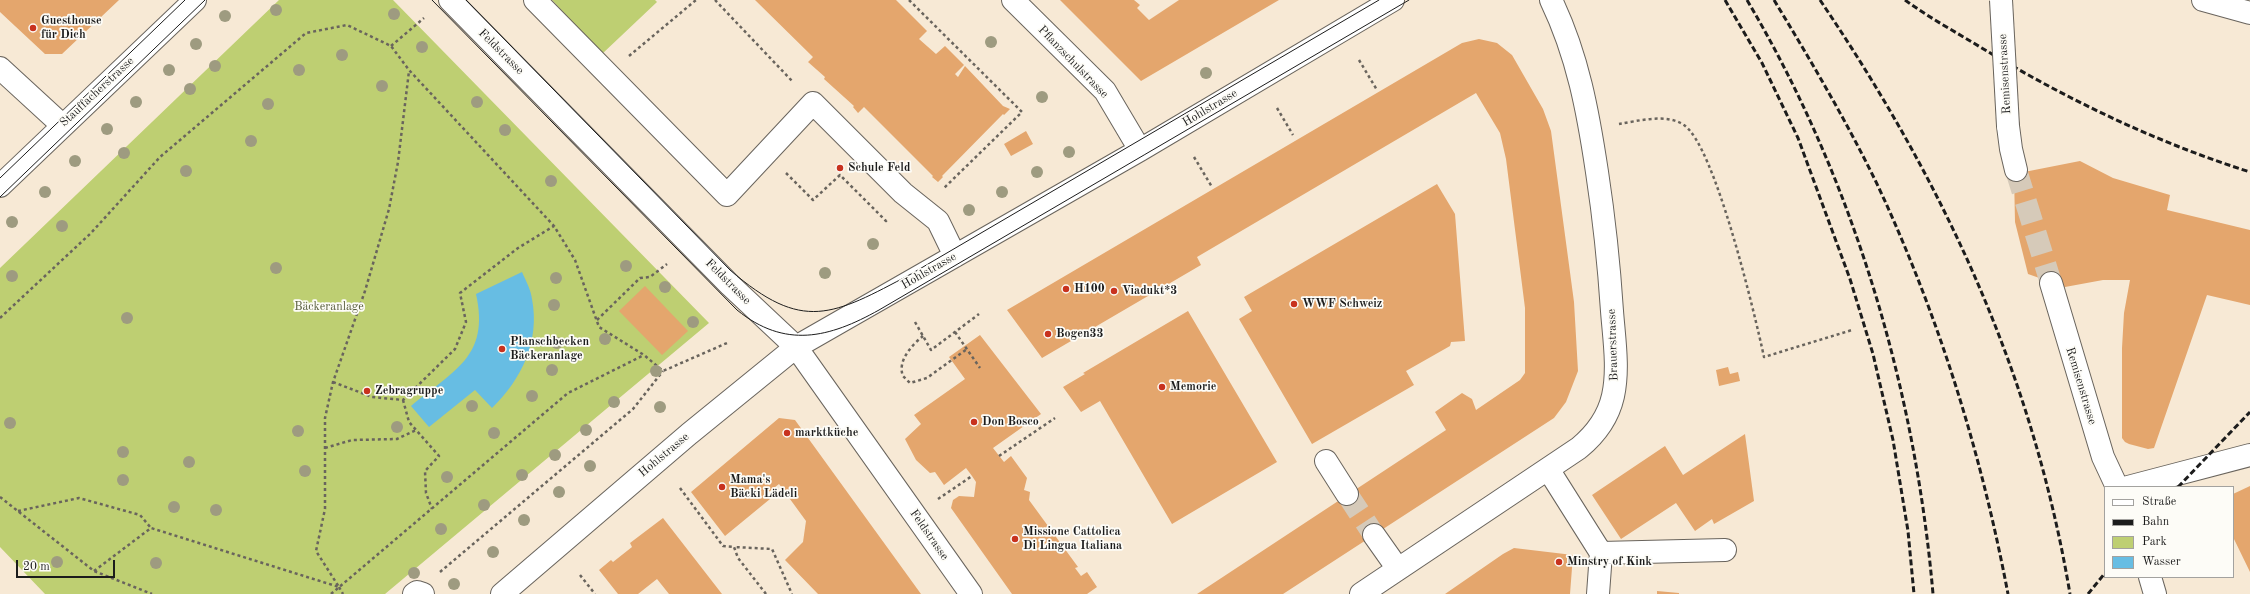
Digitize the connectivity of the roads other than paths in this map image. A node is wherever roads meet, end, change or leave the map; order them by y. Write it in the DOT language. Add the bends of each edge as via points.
graph roads {
  1 [pos="195,0"];
  2 [pos="450,0"];
  3 [pos="535,0"];
  4 [pos="1013,0"];
  5 [pos="1394,0"];
  6 [pos="1551,0"];
  7 [pos="2001,0"];
  8 [pos="2203,0"];
  9 [pos="2250,12"];
  10 [pos="0,68"];
  11 [pos="62,125"];
  12 [pos="1140,150"];
  13 [pos="2016,170"];
  14 [pos="0,186"];
  15 [pos="955,256"];
  16 [pos="2051,283"];
  17 [pos="796,347"];
  18 [pos="2250,455"];
  19 [pos="1326,461"];
  20 [pos="1548,469"];
  21 [pos="2117,486"];
  22 [pos="2132,486"];
  23 [pos="1347,494"];
  24 [pos="1374,535"];
  25 [pos="1725,550"];
  26 [pos="1601,553"];
  27 [pos="1398,570"];
  28 [pos="2150,578"];
  29 [pos="502,594"];
  30 [pos="971,594"];
  31 [pos="1361,594"];
  32 [pos="1598,594"];
  33 [pos="2155,594"];
  1 -- 11 [label="street, Stauffacherstrasse"];
  2 -- 17 [label="street, Feldstrasse" via="735,290"];
  3 -- 15 [label="street" via="727,195 813,103 915,203 938,221"];
  4 -- 12 [label="street, Pflanzschulstrasse" via="1105,91"];
  5 -- 12 [label="street, Hohlstrasse"];
  6 -- 20 [label="street, Brauerstrasse" via="1578,70 1587,110 1608,250 1615,380 1610,408 1601,426 1588,441"];
  7 -- 13 [label="street, Remisenstrasse, bridge" via="2008,126"];
  8 -- 9 [label="street"];
  10 -- 11 [label="street"];
  11 -- 14 [label="street, Stauffacherstrasse"];
  12 -- 15 [label="street, Hohlstrasse"];
  15 -- 17 [label="street, Hohlstrasse"];
  16 -- 21 [label="street, Remisenstrasse" via="2103,457"];
  17 -- 29 [label="street, Hohlstrasse" via="683,439"];
  17 -- 30 [label="street, Feldstrasse"];
  18 -- 22 [label="street"];
  19 -- 23 [label="street"];
  20 -- 26 [label="street"];
  20 -- 27 [label="street, Brauerstrasse"];
  24 -- 27 [label="street"];
  25 -- 26 [label="street"];
  26 -- 32 [label="street"];
  27 -- 31 [label="street, Brauerstrasse"];
  28 -- 33 [label="street"];
}
